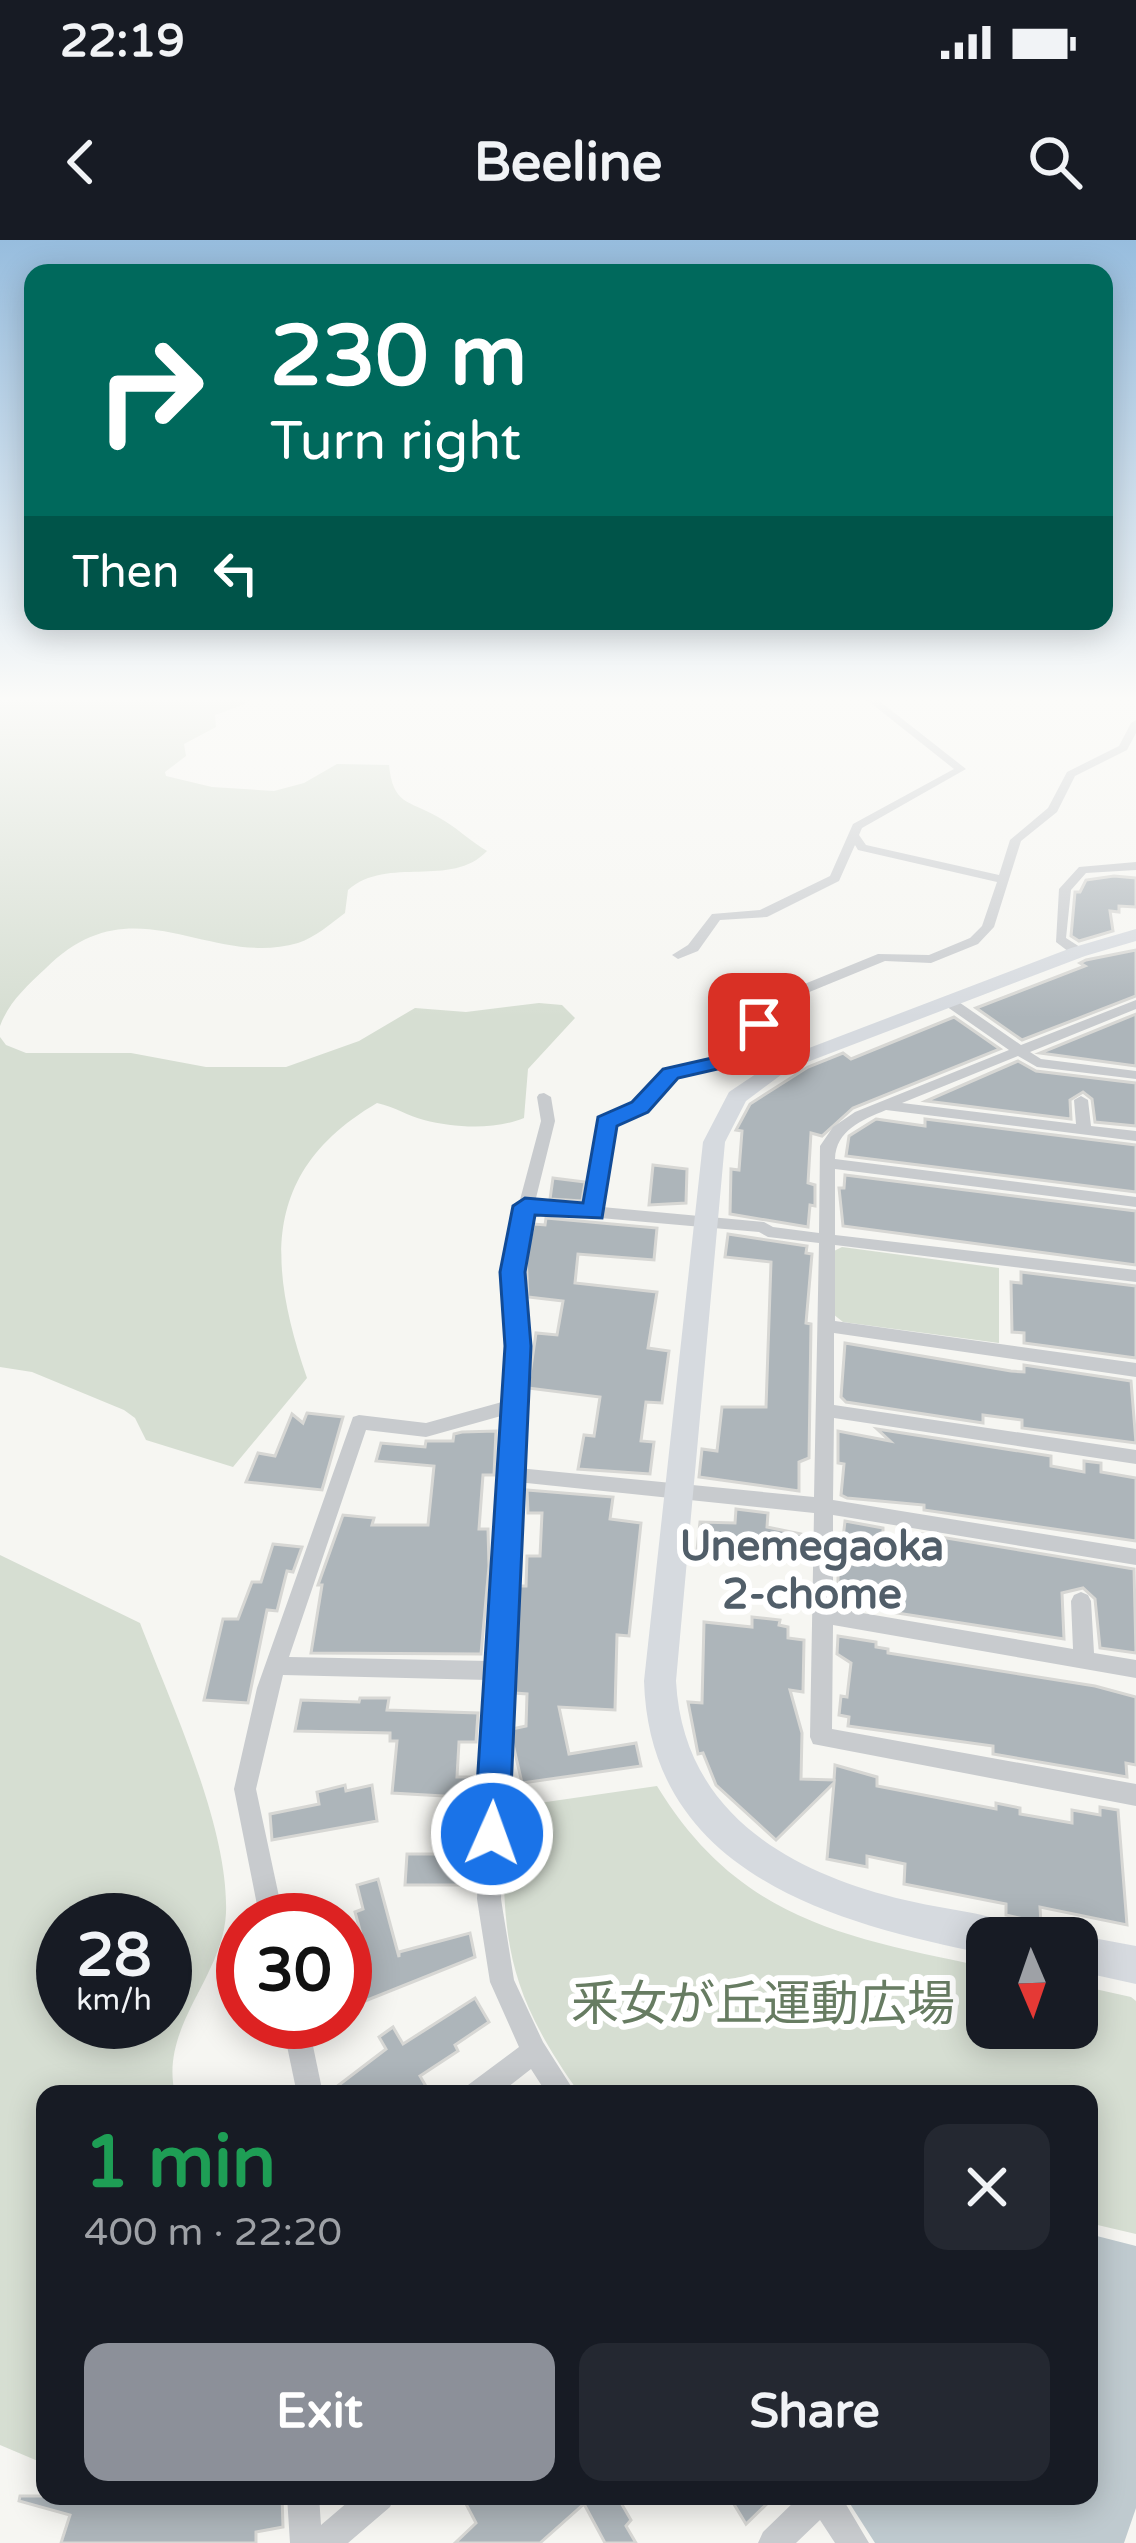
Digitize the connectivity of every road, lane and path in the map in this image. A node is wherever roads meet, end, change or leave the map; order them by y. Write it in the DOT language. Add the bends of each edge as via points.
graph roads {
  1 [pos="898,803"];
  2 [pos="1056,803"];
  3 [pos="853,835"];
  4 [pos="1136,866"];
  5 [pos="1000,879"];
  6 [pos="1136,935"];
  7 [pos="1078,952"];
  8 [pos="678,955"];
  9 [pos="948,1001"];
  10 [pos="1136,1004"];
  11 [pos="1018,1052"];
  12 [pos="1136,1075"];
  13 [pos="544,1097"];
  14 [pos="1082,1100"];
  15 [pos="884,1106"];
  16 [pos="1084,1130"];
  17 [pos="1136,1136"];
  18 [pos="826,1163"];
  19 [pos="1136,1202"];
  20 [pos="525,1206"];
  21 [pos="593,1212"];
  22 [pos="704,1222"];
  23 [pos="828,1237"];
  24 [pos="1136,1276"];
  25 [pos="825,1326"];
  26 [pos="1136,1370"];
  27 [pos="511,1407"];
  28 [pos="824,1410"];
  29 [pos="1136,1457"];
  30 [pos="508,1474"];
  31 [pos="676,1490"];
  32 [pos="823,1506"];
  33 [pos="1136,1557"];
  34 [pos="1081,1601"];
  35 [pos="823,1616"];
  36 [pos="1084,1660"];
  37 [pos="276,1666"];
  38 [pos="1136,1669"];
  39 [pos="499,1671"];
  40 [pos="1136,1795"];
  41 [pos="266,1893"];
  42 [pos="966,1930"];
  43 [pos="1098,1957"];
  44 [pos="1136,1965"];
  45 [pos="301,2049"];
  46 [pos="534,2051"];
  47 [pos="308,2085"];
  48 [pos="489,2085"];
  49 [pos="557,2085"];
  50 [pos="304,2505"];
  51 [pos="369,2505"];
  52 [pos="813,2505"];
  53 [pos="828,2505"];
  54 [pos="306,2543"];
  55 [pos="323,2543"];
  56 [pos="774,2543"];
  57 [pos="853,2543"];
  1 -- 3 [label="street"];
  2 -- 5 [label="street" via="1016,840"];
  3 -- 5 [label="street" via="862,848"];
  3 -- 8 [label="street" via="835,878 763,914 716,916"];
  4 -- 7 [label="street" via="1083,870 1065,890 1060,939"];
  5 -- 21 [label="street" via="988,927 974,941 931,958 883,956 780,999 736,1053 671,1073 640,1107 606,1122"];
  6 -- 7 [label="street"];
  7 -- 9 [label="street"];
  9 -- 11 [label="street"];
  9 -- 22 [label="street" via="782,1065 745,1089 717,1129"];
  10 -- 11 [label="street"];
  11 -- 12 [label="street" via="1037,1063"];
  11 -- 15 [label="street"];
  13 -- 20 [label="street" via="548,1120"];
  14 -- 16 [label="street"];
  15 -- 16 [label="street"];
  15 -- 18 [label="street" via="838,1130"];
  16 -- 17 [label="street"];
  18 -- 19 [label="street"];
  18 -- 23 [label="street"];
  20 -- 21 [label="street"];
  20 -- 27 [label="street" via="513,1256 518,1346"];
  21 -- 22 [label="street"];
  22 -- 23 [label="street"];
  22 -- 31 [label="street"];
  23 -- 24 [label="street"];
  23 -- 25 [label="street"];
  25 -- 26 [label="street"];
  25 -- 28 [label="street"];
  27 -- 30 [label="street"];
  27 -- 37 [label="street" via="426,1430 359,1422"];
  28 -- 29 [label="street"];
  28 -- 32 [label="street"];
  30 -- 31 [label="street"];
  30 -- 39 [label="street"];
  31 -- 32 [label="street"];
  31 -- 42 [label="street" via="660,1705 707,1815 774,1873 830,1899"];
  32 -- 33 [label="street"];
  32 -- 35 [label="street"];
  34 -- 36 [label="street"];
  35 -- 36 [label="street"];
  35 -- 40 [label="street" via="821,1737"];
  36 -- 38 [label="street"];
  37 -- 39 [label="street"];
  37 -- 41 [label="street" via="245,1789"];
  39 -- 46 [label="street" via="492,1933 502,1982"];
  43 -- 44 [label="street"];
  45 -- 47 [label="street"];
  46 -- 48 [label="street"];
  46 -- 49 [label="street"];
  50 -- 54 [label="street"];
  51 -- 55 [label="street"];
  52 -- 56 [label="street"];
  53 -- 57 [label="street"];
}
